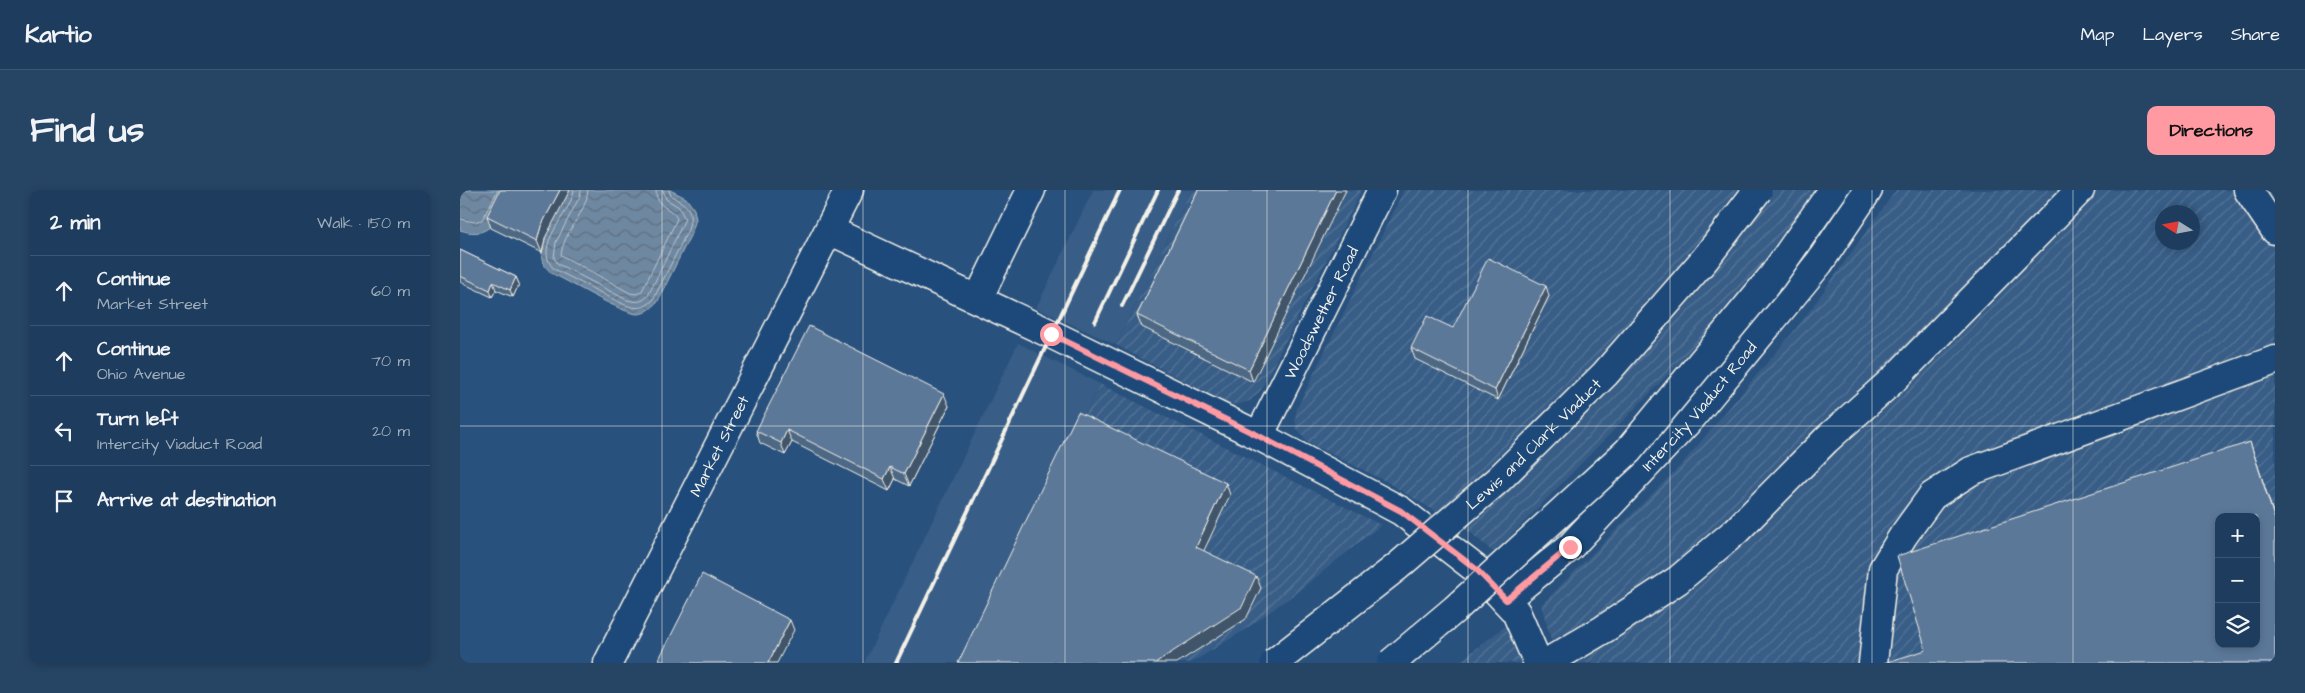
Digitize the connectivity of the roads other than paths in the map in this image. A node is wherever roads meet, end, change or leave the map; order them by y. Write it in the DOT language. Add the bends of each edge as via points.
graph roads {
  1 [pos="849,190"];
  2 [pos="1030,190"];
  3 [pos="1382,190"];
  4 [pos="1758,190"];
  5 [pos="1833,190"];
  6 [pos="1868,190"];
  7 [pos="2080,190"];
  8 [pos="2248,190"];
  9 [pos="829,230"];
  10 [pos="2275,230"];
  11 [pos="978,299"];
  12 [pos="2275,360"];
  13 [pos="1259,436"];
  14 [pos="1506,600"];
  15 [pos="608,663"];
  16 [pos="1274,663"];
  17 [pos="1391,663"];
  18 [pos="1538,663"];
  19 [pos="1546,663"];
  20 [pos="1873,663"];
  1 -- 9 [label="main road, Market Street"];
  2 -- 11 [label="main road"];
  3 -- 13 [label="main road, Woodswether Road"];
  4 -- 16 [label="main road, Lewis and Clark Viaduct, bridge" via="1705,259 1605,374 1499,479 1398,566"];
  5 -- 17 [label="main road, bridge" via="1772,277 1628,451"];
  6 -- 14 [label="main road, Intercity Viaduct Road" via="1818,263 1692,417 1570,547"];
  7 -- 19 [label="main road" via="1894,379 1826,440 1736,531 1678,580"];
  8 -- 10 [label="main road"];
  9 -- 11 [label="main road"];
  9 -- 15 [label="main road, Market Street"];
  11 -- 13 [label="main road"];
  12 -- 20 [label="main road" via="1971,471 1932,496 1883,569"];
  13 -- 14 [label="main road" via="1401,511 1476,569"];
  14 -- 18 [label="main road" via="1516,612"];
}
